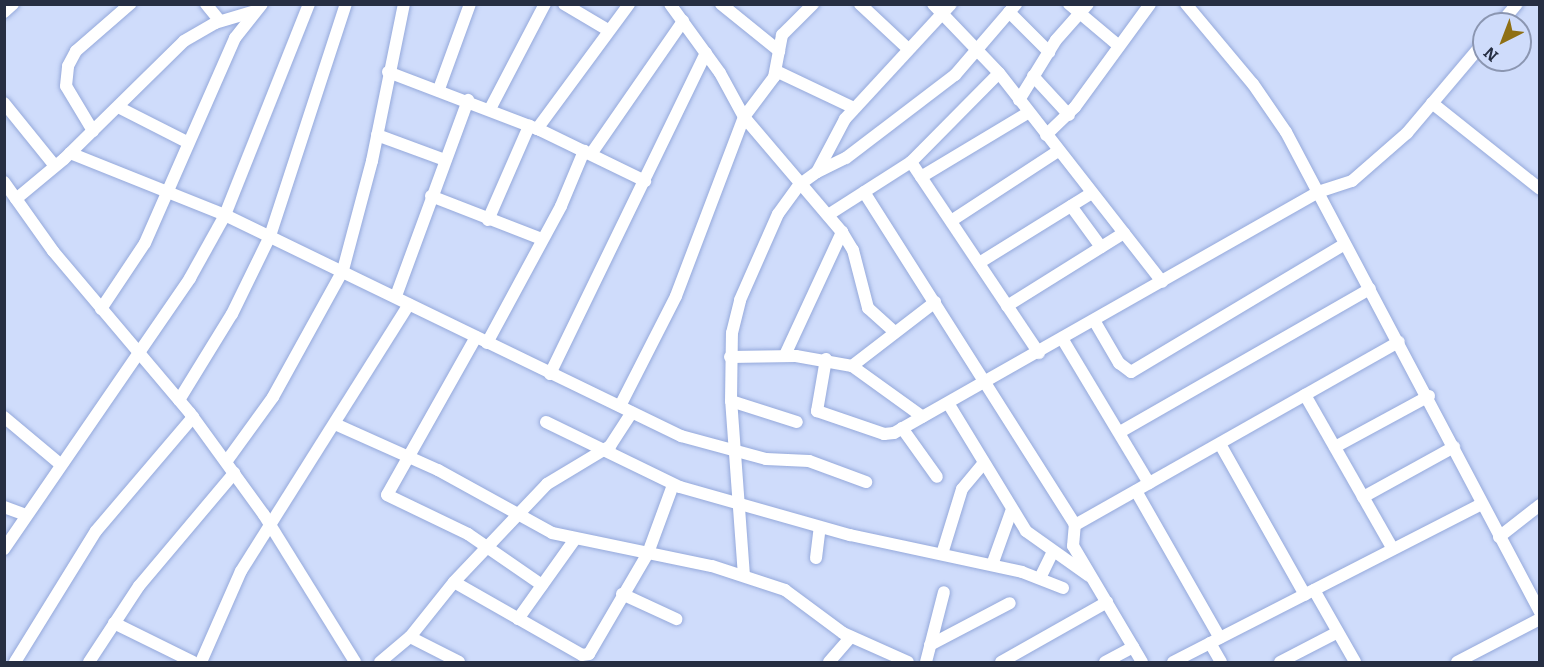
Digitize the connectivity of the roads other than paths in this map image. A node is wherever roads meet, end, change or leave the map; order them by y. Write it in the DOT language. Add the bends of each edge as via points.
graph roads {
  1 [pos="13,4"];
  2 [pos="130,4"];
  3 [pos="206,4"];
  4 [pos="309,4"];
  5 [pos="346,4"];
  6 [pos="404,4"];
  7 [pos="470,4"];
  8 [pos="545,4"];
  9 [pos="564,4"];
  10 [pos="629,4"];
  11 [pos="670,4"];
  12 [pos="721,4"];
  13 [pos="813,4"];
  14 [pos="860,4"];
  15 [pos="1069,4"];
  16 [pos="1088,4"];
  17 [pos="1150,4"];
  18 [pos="1186,4"];
  19 [pos="941,7"];
  20 [pos="259,8"];
  21 [pos="1012,8"];
  22 [pos="4,12"];
  23 [pos="1079,14"];
  24 [pos="220,21"];
  25 [pos="683,21"];
  26 [pos="608,30"];
  27 [pos="1119,46"];
  28 [pos="907,48"];
  29 [pos="977,50"];
  30 [pos="779,51"];
  31 [pos="1049,52"];
  32 [pos="706,53"];
  33 [pos="1472,56"];
  34 [pos="776,71"];
  35 [pos="388,72"];
  36 [pos="999,73"];
  37 [pos="1033,76"];
  38 [pos="440,88"];
  39 [pos="468,100"];
  40 [pos="1020,100"];
  41 [pos="4,103"];
  42 [pos="1432,104"];
  43 [pos="118,107"];
  44 [pos="854,108"];
  45 [pos="490,109"];
  46 [pos="1029,112"];
  47 [pos="1069,115"];
  48 [pos="744,117"];
  49 [pos="533,127"];
  50 [pos="93,131"];
  51 [pos="376,135"];
  52 [pos="1046,135"];
  53 [pos="188,142"];
  54 [pos="1058,151"];
  55 [pos="588,152"];
  56 [pos="70,153"];
  57 [pos="445,160"];
  58 [pos="911,162"];
  59 [pos="55,166"];
  60 [pos="817,172"];
  61 [pos="921,177"];
  62 [pos="645,181"];
  63 [pos="4,182"];
  64 [pos="799,185"];
  65 [pos="1539,189"];
  66 [pos="864,192"];
  67 [pos="1318,192"];
  68 [pos="1092,193"];
  69 [pos="168,195"];
  70 [pos="431,196"];
  71 [pos="16,199"];
  72 [pos="1071,206"];
  73 [pos="225,215"];
  74 [pos="828,215"];
  75 [pos="488,220"];
  76 [pos="951,221"];
  77 [pos="842,232"];
  78 [pos="1124,233"];
  79 [pos="270,236"];
  80 [pos="542,239"];
  81 [pos="1345,244"];
  82 [pos="1101,247"];
  83 [pos="979,263"];
  84 [pos="343,270"];
  85 [pos="1162,282"];
  86 [pos="1370,289"];
  87 [pos="396,296"];
  88 [pos="935,302"];
  89 [pos="410,304"];
  90 [pos="1007,306"];
  91 [pos="101,309"];
  92 [pos="1095,321"];
  93 [pos="896,332"];
  94 [pos="482,340"];
  95 [pos="1063,340"];
  96 [pos="1399,342"];
  97 [pos="1039,353"];
  98 [pos="140,355"];
  99 [pos="785,355"];
  100 [pos="730,357"];
  101 [pos="826,359"];
  102 [pos="852,366"];
  103 [pos="550,374"];
  104 [pos="987,382"];
  105 [pos="1305,395"];
  106 [pos="1429,396"];
  107 [pos="178,400"];
  108 [pos="731,401"];
  109 [pos="948,403"];
  110 [pos="626,409"];
  111 [pos="4,417"];
  112 [pos="193,417"];
  113 [pos="923,417"];
  114 [pos="546,422"];
  115 [pos="797,422"];
  116 [pos="335,424"];
  117 [pos="902,428"];
  118 [pos="1120,432"];
  119 [pos="1220,444"];
  120 [pos="1335,447"];
  121 [pos="1454,447"];
  122 [pos="732,451"];
  123 [pos="602,452"];
  124 [pos="410,457"];
  125 [pos="226,462"];
  126 [pos="984,463"];
  127 [pos="60,464"];
  128 [pos="234,473"];
  129 [pos="937,477"];
  130 [pos="866,482"];
  131 [pos="1149,483"];
  132 [pos="673,485"];
  133 [pos="1136,491"];
  134 [pos="1363,497"];
  135 [pos="737,502"];
  136 [pos="1482,504"];
  137 [pos="1539,506"];
  138 [pos="4,507"];
  139 [pos="1012,508"];
  140 [pos="519,514"];
  141 [pos="26,515"];
  142 [pos="1075,525"];
  143 [pos="271,526"];
  144 [pos="820,527"];
  145 [pos="1499,537"];
  146 [pos="574,539"];
  147 [pos="488,546"];
  148 [pos="4,549"];
  149 [pos="1393,549"];
  150 [pos="648,553"];
  151 [pos="1052,553"];
  152 [pos="942,554"];
  153 [pos="816,558"];
  154 [pos="992,565"];
  155 [pos="744,576"];
  156 [pos="1040,578"];
  157 [pos="1093,578"];
  158 [pos="454,582"];
  159 [pos="542,585"];
  160 [pos="1063,588"];
  161 [pos="944,592"];
  162 [pos="1310,592"];
  163 [pos="622,594"];
  164 [pos="1107,602"];
  165 [pos="1010,603"];
  166 [pos="1539,612"];
  167 [pos="518,619"];
  168 [pos="676,619"];
  169 [pos="1539,619"];
  170 [pos="114,623"];
  171 [pos="1338,632"];
  172 [pos="410,637"];
  173 [pos="851,637"];
  174 [pos="1215,641"];
  175 [pos="930,645"];
  176 [pos="1133,647"];
  177 [pos="15,663"];
  178 [pos="89,663"];
  179 [pos="193,663"];
  180 [pos="201,663"];
  181 [pos="355,663"];
  182 [pos="380,663"];
  183 [pos="459,663"];
  184 [pos="830,663"];
  185 [pos="908,663"];
  186 [pos="926,663"];
  187 [pos="1000,663"];
  188 [pos="1105,663"];
  189 [pos="1142,663"];
  190 [pos="1173,663"];
  191 [pos="1221,663"];
  192 [pos="1280,663"];
  193 [pos="1355,663"];
  194 [pos="1457,663"];
  1 -- 22 [label="street"];
  2 -- 50 [label="street" via="76,51 68,66 66,87"];
  3 -- 24 [label="street"];
  4 -- 73 [label="street"];
  5 -- 79 [label="street"];
  6 -- 35 [label="street"];
  7 -- 38 [label="street"];
  8 -- 45 [label="street"];
  9 -- 26 [label="street"];
  10 -- 26 [label="street"];
  11 -- 25 [label="street"];
  12 -- 30 [label="street"];
  13 -- 30 [label="street" via="782,35"];
  14 -- 28 [label="street"];
  15 -- 23 [label="street"];
  16 -- 23 [label="street"];
  17 -- 27 [label="street"];
  18 -- 67 [label="street" via="1260,93"];
  19 -- 28 [label="street"];
  19 -- 29 [label="street"];
  20 -- 24 [label="street"];
  20 -- 53 [label="street" via="235,38"];
  21 -- 29 [label="street"];
  21 -- 31 [label="street"];
  23 -- 27 [label="street"];
  23 -- 31 [label="street"];
  24 -- 43 [label="street" via="184,41"];
  25 -- 32 [label="street"];
  25 -- 55 [label="street"];
  26 -- 49 [label="street"];
  27 -- 47 [label="street"];
  28 -- 44 [label="street"];
  29 -- 36 [label="street"];
  29 -- 60 [label="street" via="903,118"];
  30 -- 34 [label="street"];
  31 -- 37 [label="street"];
  32 -- 48 [label="street"];
  32 -- 62 [label="street" via="669,122"];
  33 -- 42 [label="street"];
  34 -- 44 [label="street"];
  34 -- 48 [label="street"];
  35 -- 38 [label="street"];
  35 -- 51 [label="street"];
  36 -- 40 [label="street"];
  36 -- 58 [label="street"];
  37 -- 40 [label="street"];
  37 -- 47 [label="street"];
  38 -- 39 [label="street"];
  39 -- 45 [label="street"];
  39 -- 57 [label="street"];
  40 -- 46 [label="street"];
  41 -- 59 [label="street"];
  42 -- 65 [label="street"];
  42 -- 67 [label="street" via="1375,164 1352,181"];
  43 -- 50 [label="street"];
  43 -- 53 [label="street"];
  44 -- 60 [label="street" via="833,136"];
  45 -- 49 [label="street"];
  46 -- 52 [label="street"];
  46 -- 61 [label="street"];
  47 -- 52 [label="street"];
  48 -- 64 [label="street"];
  48 -- 110 [label="street" via="676,296"];
  49 -- 55 [label="street"];
  49 -- 75 [label="street"];
  50 -- 56 [label="street"];
  51 -- 57 [label="street"];
  51 -- 84 [label="street"];
  52 -- 54 [label="street"];
  53 -- 69 [label="street"];
  54 -- 68 [label="street"];
  54 -- 76 [label="street"];
  55 -- 62 [label="street"];
  55 -- 80 [label="street"];
  56 -- 59 [label="street"];
  56 -- 69 [label="street"];
  57 -- 70 [label="street"];
  58 -- 61 [label="street"];
  58 -- 66 [label="street"];
  59 -- 71 [label="street"];
  60 -- 64 [label="street"];
  61 -- 76 [label="street"];
  62 -- 103 [label="street"];
  63 -- 71 [label="street"];
  64 -- 74 [label="street"];
  64 -- 100 [label="street" via="764,240 740,300"];
  66 -- 74 [label="street"];
  66 -- 88 [label="street"];
  67 -- 81 [label="street"];
  67 -- 85 [label="street"];
  68 -- 72 [label="street"];
  68 -- 78 [label="street"];
  69 -- 73 [label="street"];
  69 -- 91 [label="street" via="145,243"];
  70 -- 75 [label="street"];
  70 -- 87 [label="street"];
  71 -- 91 [label="street"];
  72 -- 82 [label="street"];
  72 -- 83 [label="street"];
  73 -- 79 [label="street"];
  73 -- 98 [label="street"];
  74 -- 77 [label="street"];
  75 -- 80 [label="street"];
  76 -- 83 [label="street"];
  77 -- 93 [label="street" via="853,250 868,308"];
  77 -- 99 [label="street"];
  78 -- 82 [label="street"];
  78 -- 85 [label="street"];
  79 -- 84 [label="street"];
  79 -- 107 [label="street" via="232,314"];
  80 -- 94 [label="street"];
  81 -- 86 [label="street"];
  81 -- 92 [label="street" via="1131,372 1119,363"];
  82 -- 90 [label="street"];
  83 -- 90 [label="street"];
  84 -- 87 [label="street"];
  84 -- 125 [label="street" via="273,397"];
  85 -- 92 [label="street"];
  86 -- 96 [label="street"];
  86 -- 118 [label="street"];
  87 -- 89 [label="street"];
  88 -- 93 [label="street"];
  88 -- 104 [label="street"];
  89 -- 94 [label="street"];
  89 -- 116 [label="street"];
  90 -- 97 [label="street"];
  91 -- 98 [label="street"];
  92 -- 95 [label="street"];
  93 -- 102 [label="street"];
  94 -- 103 [label="street"];
  94 -- 124 [label="street"];
  95 -- 97 [label="street"];
  95 -- 118 [label="street"];
  96 -- 105 [label="street"];
  96 -- 106 [label="street"];
  97 -- 104 [label="street"];
  98 -- 107 [label="street"];
  98 -- 127 [label="street"];
  99 -- 100 [label="street"];
  99 -- 101 [label="street"];
  100 -- 108 [label="street"];
  101 -- 102 [label="street"];
  101 -- 117 [label="street" via="817,411 884,434"];
  102 -- 113 [label="street"];
  103 -- 110 [label="street"];
  104 -- 109 [label="street"];
  104 -- 142 [label="street"];
  105 -- 119 [label="street"];
  105 -- 120 [label="street"];
  106 -- 120 [label="street"];
  106 -- 121 [label="street"];
  107 -- 112 [label="street"];
  108 -- 115 [label="street"];
  108 -- 122 [label="street"];
  109 -- 113 [label="street"];
  109 -- 126 [label="street"];
  110 -- 122 [label="street" via="681,436"];
  110 -- 123 [label="street" via="618,438"];
  111 -- 127 [label="street"];
  112 -- 125 [label="street"];
  112 -- 177 [label="street" via="96,531"];
  113 -- 117 [label="street"];
  114 -- 123 [label="street"];
  116 -- 124 [label="street"];
  116 -- 143 [label="street"];
  117 -- 129 [label="street"];
  118 -- 131 [label="street"];
  119 -- 131 [label="street"];
  119 -- 162 [label="street"];
  120 -- 134 [label="street"];
  121 -- 134 [label="street"];
  121 -- 136 [label="street"];
  122 -- 130 [label="street" via="775,461 809,461"];
  122 -- 135 [label="street"];
  123 -- 132 [label="street"];
  123 -- 140 [label="street" via="554,478"];
  124 -- 140 [label="street"];
  124 -- 147 [label="street" via="387,489 390,498"];
  125 -- 128 [label="street"];
  126 -- 139 [label="street"];
  126 -- 152 [label="street" via="962,489"];
  127 -- 141 [label="street"];
  128 -- 143 [label="street"];
  128 -- 170 [label="street"];
  131 -- 133 [label="street"];
  132 -- 135 [label="street"];
  132 -- 150 [label="street"];
  133 -- 142 [label="street"];
  133 -- 174 [label="street"];
  134 -- 149 [label="street"];
  135 -- 144 [label="street"];
  135 -- 155 [label="street"];
  136 -- 145 [label="street"];
  136 -- 149 [label="street"];
  137 -- 145 [label="street"];
  138 -- 141 [label="street"];
  139 -- 151 [label="street" via="1026,531"];
  139 -- 154 [label="street"];
  140 -- 146 [label="street"];
  140 -- 147 [label="street"];
  141 -- 148 [label="street"];
  142 -- 157 [label="street" via="1071,540"];
  143 -- 180 [label="street" via="241,571"];
  143 -- 181 [label="street"];
  144 -- 152 [label="street"];
  144 -- 153 [label="street"];
  145 -- 166 [label="street"];
  146 -- 150 [label="street"];
  146 -- 159 [label="street"];
  147 -- 158 [label="street"];
  147 -- 159 [label="street"];
  149 -- 162 [label="street"];
  150 -- 155 [label="street"];
  150 -- 163 [label="street"];
  151 -- 156 [label="street"];
  151 -- 157 [label="street"];
  152 -- 154 [label="street"];
  154 -- 156 [label="street"];
  155 -- 173 [label="street" via="785,590"];
  156 -- 160 [label="street"];
  157 -- 164 [label="street"];
  158 -- 167 [label="street"];
  158 -- 172 [label="street"];
  159 -- 167 [label="street"];
  161 -- 175 [label="street"];
  162 -- 171 [label="street"];
  162 -- 174 [label="street"];
  163 -- 167 [label="street" via="586,656"];
  163 -- 168 [label="street"];
  164 -- 176 [label="street"];
  164 -- 187 [label="street"];
  165 -- 175 [label="street"];
  169 -- 194 [label="street"];
  170 -- 178 [label="street"];
  170 -- 179 [label="street"];
  171 -- 192 [label="street"];
  171 -- 193 [label="street"];
  172 -- 182 [label="street"];
  172 -- 183 [label="street"];
  173 -- 184 [label="street"];
  173 -- 185 [label="street"];
  174 -- 190 [label="street"];
  174 -- 191 [label="street"];
  175 -- 186 [label="street"];
  176 -- 188 [label="street"];
  176 -- 189 [label="street"];
}
